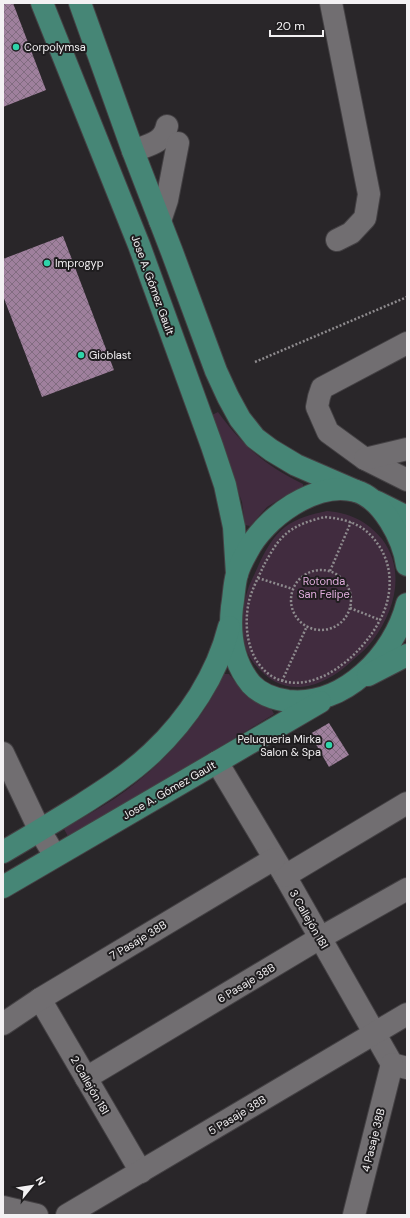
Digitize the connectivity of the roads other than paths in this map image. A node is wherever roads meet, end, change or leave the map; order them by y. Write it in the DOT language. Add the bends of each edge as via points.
graph roads {
  1 [pos="42,3"];
  2 [pos="80,3"];
  3 [pos="331,3"];
  4 [pos="131,146"];
  5 [pos="102,152"];
  6 [pos="160,221"];
  7 [pos="337,240"];
  8 [pos="407,343"];
  9 [pos="407,449"];
  10 [pos="365,459"];
  11 [pos="407,480"];
  12 [pos="364,496"];
  13 [pos="407,517"];
  14 [pos="407,565"];
  15 [pos="237,574"];
  16 [pos="407,604"];
  17 [pos="231,618"];
  18 [pos="407,655"];
  19 [pos="356,681"];
  20 [pos="335,693"];
  21 [pos="3,753"];
  22 [pos="216,762"];
  23 [pos="407,803"];
  24 [pos="40,831"];
  25 [pos="3,852"];
  26 [pos="55,856"];
  27 [pos="279,867"];
  28 [pos="3,887"];
  29 [pos="407,889"];
  30 [pos="320,938"];
  31 [pos="40,999"];
  32 [pos="407,1014"];
  33 [pos="3,1024"];
  34 [pos="375,1033"];
  35 [pos="400,1066"];
  36 [pos="86,1078"];
  37 [pos="141,1172"];
  38 [pos="3,1207"];
  39 [pos="37,1215"];
  40 [pos="67,1215"];
  41 [pos="354,1215"];
  1 -- 5 [label="main road, Jose A. Gómez Gault"];
  2 -- 4 [label="main road"];
  3 -- 7 [label="street" via="368,194 365,218 351,233"];
  4 -- 5 [label="main road"];
  4 -- 6 [label="main road"];
  4 -- 6 [label="street" via="161,140 166,134 172,135 167,200"];
  5 -- 15 [label="main road, Jose A. Gómez Gault" via="139,245 225,485 234,527"];
  6 -- 12 [label="main road" via="216,371 240,419 255,438 271,450 296,465"];
  8 -- 10 [label="street" via="322,388 317,407 328,432"];
  9 -- 10 [label="street"];
  10 -- 11 [label="street"];
  12 -- 13 [label="main road"];
  12 -- 14 [label="main road" via="383,511 393,526 402,545"];
  12 -- 15 [label="main road" via="340,490 327,491 282,511 260,532 247,551"];
  15 -- 17 [label="main road"];
  16 -- 19 [label="main road" via="400,624 387,646"];
  17 -- 20 [label="main road" via="231,639 235,655 251,684 262,693 275,699 306,702"];
  17 -- 24 [label="main road" via="215,668 188,713 171,734 119,780"];
  18 -- 19 [label="main road"];
  19 -- 20 [label="main road"];
  20 -- 22 [label="main road, Jose A. Gómez Gault"];
  21 -- 24 [label="street"];
  22 -- 26 [label="main road, Jose A. Gómez Gault"];
  22 -- 27 [label="street, 3 Callejón 18I"];
  23 -- 27 [label="street, 7 Pasaje 38B"];
  24 -- 25 [label="main road"];
  24 -- 26 [label="street"];
  26 -- 28 [label="main road, Jose A. Gómez Gault"];
  27 -- 30 [label="street, 3 Callejón 18I"];
  27 -- 31 [label="street, 7 Pasaje 38B"];
  29 -- 30 [label="street, 6 Pasaje 38B"];
  30 -- 34 [label="street, 3 Callejón 18I"];
  30 -- 36 [label="street, 6 Pasaje 38B"];
  31 -- 33 [label="street, 7 Pasaje 38B"];
  31 -- 36 [label="street, 2 Callejón 18I"];
  32 -- 34 [label="street, 5 Pasaje 38B"];
  34 -- 35 [label="street, 3 Callejón 18I"];
  34 -- 37 [label="street, 5 Pasaje 38B"];
  35 -- 41 [label="street, 4 Pasaje 38B"];
  36 -- 37 [label="street, 2 Callejón 18I"];
  37 -- 40 [label="street, 5 Pasaje 38B"];
  38 -- 39 [label="street"];
}
